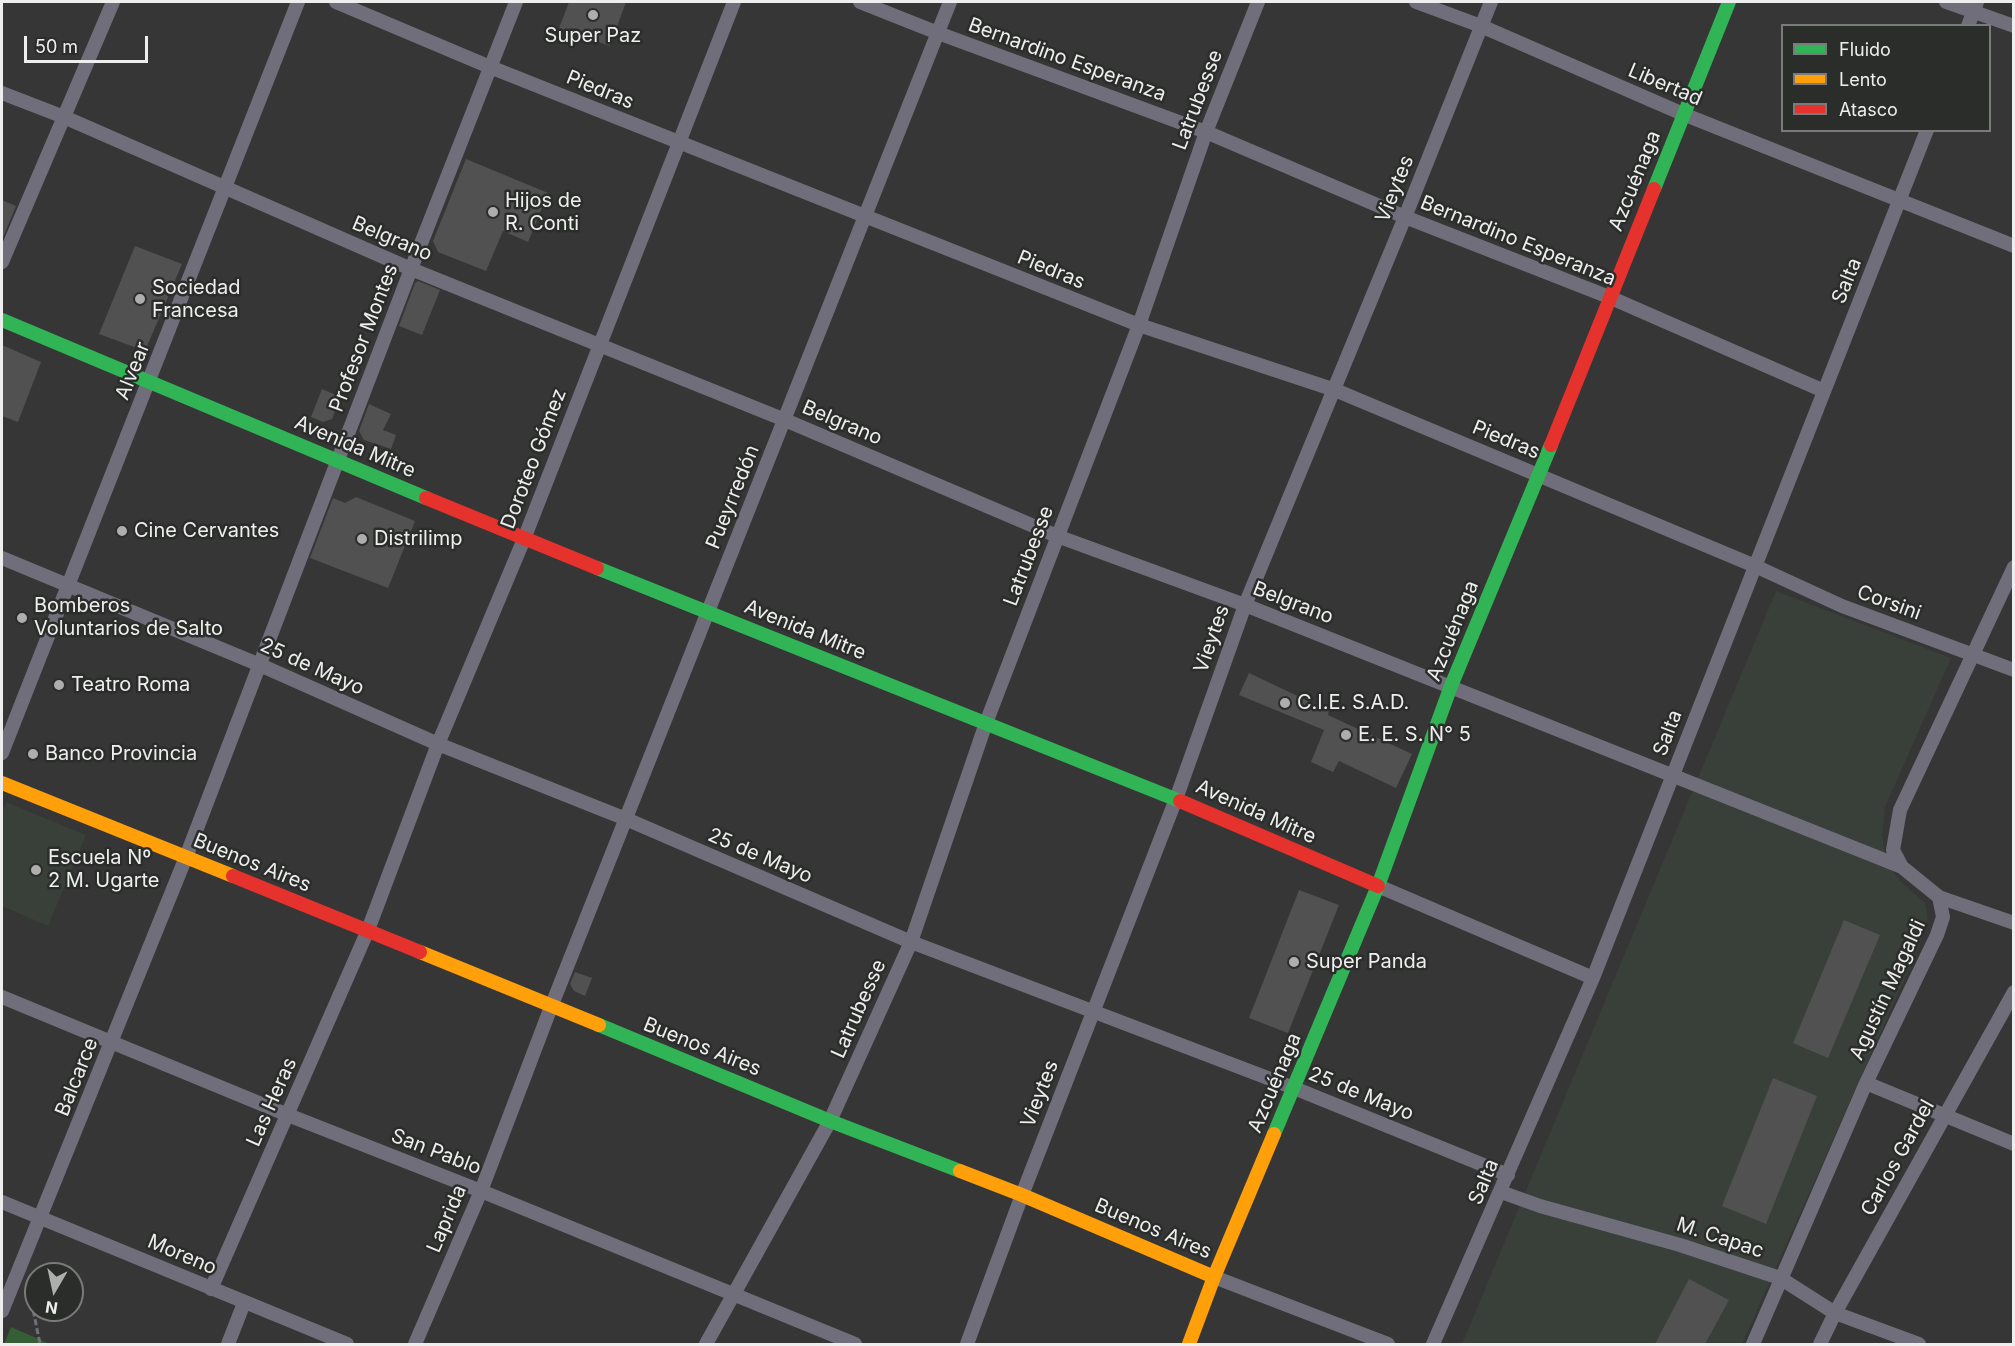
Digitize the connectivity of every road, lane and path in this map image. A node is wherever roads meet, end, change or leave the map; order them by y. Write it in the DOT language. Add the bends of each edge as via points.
graph roads {
  1 [pos="113,2"];
  2 [pos="298,2"];
  3 [pos="336,2"];
  4 [pos="516,2"];
  5 [pos="734,2"];
  6 [pos="860,2"];
  7 [pos="950,2"];
  8 [pos="1258,2"];
  9 [pos="1416,2"];
  10 [pos="1491,2"];
  11 [pos="1729,2"];
  12 [pos="1946,2"];
  13 [pos="1975,7"];
  14 [pos="1969,24"];
  15 [pos="1481,26"];
  16 [pos="2013,26"];
  17 [pos="938,33"];
  18 [pos="490,67"];
  19 [pos="2,93"];
  20 [pos="1683,114"];
  21 [pos="64,117"];
  22 [pos="1206,132"];
  23 [pos="1926,132"];
  24 [pos="679,142"];
  25 [pos="225,189"];
  26 [pos="1900,201"];
  27 [pos="866,216"];
  28 [pos="1405,217"];
  29 [pos="2013,246"];
  30 [pos="2,262"];
  31 [pos="411,269"];
  32 [pos="1609,297"];
  33 [pos="2,320"];
  34 [pos="1139,326"];
  35 [pos="599,345"];
  36 [pos="150,382"];
  37 [pos="1335,390"];
  38 [pos="1824,391"];
  39 [pos="785,420"];
  40 [pos="339,461"];
  41 [pos="1539,474"];
  42 [pos="1057,536"];
  43 [pos="524,539"];
  44 [pos="2,558"];
  45 [pos="1755,566"];
  46 [pos="2013,567"];
  47 [pos="68,585"];
  48 [pos="1245,605"];
  49 [pos="708,613"];
  50 [pos="1973,653"];
  51 [pos="260,665"];
  52 [pos="2013,670"];
  53 [pos="1451,686"];
  54 [pos="986,723"];
  55 [pos="438,744"];
  56 [pos="2,753"];
  57 [pos="1672,776"];
  58 [pos="2,783"];
  59 [pos="1176,799"];
  60 [pos="626,819"];
  61 [pos="186,857"];
  62 [pos="1902,867"];
  63 [pos="1378,886"];
  64 [pos="1939,897"];
  65 [pos="2013,923"];
  66 [pos="368,930"];
  67 [pos="911,942"];
  68 [pos="1593,978"];
  69 [pos="2013,992"];
  70 [pos="2,997"];
  71 [pos="551,1007"];
  72 [pos="1092,1012"];
  73 [pos="112,1042"];
  74 [pos="1866,1083"];
  75 [pos="1294,1088"];
  76 [pos="1945,1114"];
  77 [pos="288,1115"];
  78 [pos="830,1121"];
  79 [pos="2013,1144"];
  80 [pos="1508,1175"];
  81 [pos="481,1191"];
  82 [pos="1501,1192"];
  83 [pos="1022,1195"];
  84 [pos="2,1202"];
  85 [pos="41,1216"];
  86 [pos="23,1256"];
  87 [pos="1214,1277"];
  88 [pos="1780,1278"];
  89 [pos="211,1289"];
  90 [pos="734,1296"];
  91 [pos="244,1303"];
  92 [pos="2,1311"];
  93 [pos="1835,1313"];
  94 [pos="40,1344"];
  95 [pos="228,1344"];
  96 [pos="347,1344"];
  97 [pos="416,1344"];
  98 [pos="706,1344"];
  99 [pos="855,1344"];
  100 [pos="968,1344"];
  101 [pos="1189,1344"];
  102 [pos="1388,1344"];
  103 [pos="1433,1344"];
  104 [pos="1753,1344"];
  105 [pos="1820,1344"];
  106 [pos="1919,1344"];
  1 -- 21 [label="street"];
  2 -- 25 [label="street, Alvear"];
  3 -- 18 [label="street, Piedras"];
  4 -- 18 [label="street, Profesor Montes"];
  5 -- 24 [label="street, Doroteo Gómez"];
  6 -- 17 [label="street, Bernardino Esperanza"];
  7 -- 17 [label="street, Pueyrredón"];
  8 -- 22 [label="street, Latrubesse"];
  9 -- 15 [label="street, Libertad"];
  10 -- 15 [label="street, Vieytes"];
  11 -- 20 [label="street, Azcuénaga"];
  12 -- 13 [label="street"];
  13 -- 14 [label="street"];
  13 -- 16 [label="street"];
  15 -- 20 [label="street, Libertad"];
  15 -- 28 [label="street, Vieytes"];
  17 -- 22 [label="street, Bernardino Esperanza"];
  17 -- 27 [label="street, Pueyrredón"];
  18 -- 24 [label="street, Piedras"];
  18 -- 31 [label="street, Profesor Montes"];
  19 -- 21 [label="street, Belgrano"];
  20 -- 26 [label="street, Libertad"];
  20 -- 32 [label="street, Azcuénaga"];
  21 -- 25 [label="street, Belgrano"];
  21 -- 30 [label="street"];
  22 -- 28 [label="street, Bernardino Esperanza"];
  22 -- 34 [label="street, Latrubesse"];
  23 -- 26 [label="street, Salta"];
  24 -- 27 [label="street, Piedras"];
  24 -- 35 [label="street, Doroteo Gómez"];
  25 -- 31 [label="street, Belgrano"];
  25 -- 36 [label="street, Alvear"];
  26 -- 29 [label="street, Libertad"];
  26 -- 38 [label="street, Salta"];
  27 -- 34 [label="street, Piedras"];
  27 -- 39 [label="street, Pueyrredón"];
  28 -- 32 [label="street, Bernardino Esperanza"];
  28 -- 37 [label="street, Vieytes"];
  31 -- 35 [label="street, Belgrano"];
  31 -- 40 [label="street, Profesor Montes"];
  32 -- 38 [label="street, Bernardino Esperanza"];
  32 -- 41 [label="street, Azcuénaga"];
  33 -- 36 [label="street, Avenida Mitre"];
  34 -- 37 [label="street, Piedras"];
  34 -- 42 [label="street, Latrubesse"];
  35 -- 39 [label="street, Belgrano"];
  35 -- 43 [label="street, Doroteo Gómez"];
  36 -- 40 [label="street, Avenida Mitre"];
  36 -- 47 [label="street, Alvear"];
  37 -- 41 [label="street, Piedras"];
  37 -- 48 [label="street, Vieytes"];
  38 -- 45 [label="street, Salta"];
  39 -- 42 [label="street, Belgrano"];
  39 -- 49 [label="street, Pueyrredón"];
  40 -- 43 [label="street, Avenida Mitre"];
  40 -- 51 [label="street, Profesor Montes"];
  41 -- 45 [label="street, Piedras"];
  41 -- 53 [label="street, Azcuénaga"];
  42 -- 48 [label="street, Belgrano"];
  42 -- 54 [label="street, Latrubesse"];
  43 -- 49 [label="street, Avenida Mitre"];
  43 -- 55 [label="street, Doroteo Gómez"];
  44 -- 47 [label="street, 25 de Mayo"];
  45 -- 50 [label="street, Corsini" via="1842,606"];
  45 -- 57 [label="street, Salta"];
  46 -- 50 [label="street"];
  47 -- 51 [label="street, 25 de Mayo"];
  47 -- 56 [label="street, Alvear"];
  48 -- 53 [label="street, Belgrano"];
  48 -- 59 [label="street, Vieytes"];
  49 -- 54 [label="street, Avenida Mitre"];
  49 -- 60 [label="street, Pueyrredón"];
  50 -- 52 [label="street, Corsini"];
  50 -- 62 [label="street" via="1900,810 1893,850"];
  51 -- 55 [label="street, 25 de Mayo"];
  51 -- 61 [label="street, Profesor Montes"];
  53 -- 57 [label="street, Belgrano"];
  53 -- 63 [label="street, Azcuénaga"];
  54 -- 59 [label="street, Avenida Mitre"];
  54 -- 67 [label="street, Latrubesse"];
  55 -- 60 [label="street, 25 de Mayo"];
  55 -- 66 [label="street, Doroteo Gómez"];
  57 -- 62 [label="street, Belgrano"];
  57 -- 68 [label="street, Salta"];
  58 -- 61 [label="street, Buenos Aires"];
  59 -- 63 [label="street, Avenida Mitre"];
  59 -- 72 [label="street, Vieytes"];
  60 -- 67 [label="street, 25 de Mayo"];
  60 -- 71 [label="street, Pueyrredón"];
  61 -- 66 [label="street, Buenos Aires"];
  61 -- 73 [label="street, Balcarce"];
  62 -- 64 [label="street"];
  63 -- 68 [label="street, Avenida Mitre"];
  63 -- 75 [label="street, Azcuénaga"];
  64 -- 65 [label="street"];
  64 -- 74 [label="street, Agustín Magaldi" via="1943,917 1938,935"];
  66 -- 71 [label="street, Buenos Aires"];
  66 -- 77 [label="street, Las Heras"];
  67 -- 72 [label="street, 25 de Mayo"];
  67 -- 78 [label="street, Latrubesse"];
  68 -- 80 [label="street, Salta"];
  69 -- 76 [label="street, Carlos Gardel"];
  70 -- 73 [label="street, San Pablo"];
  71 -- 78 [label="street, Buenos Aires"];
  71 -- 81 [label="street, Laprida"];
  72 -- 75 [label="street, 25 de Mayo"];
  72 -- 83 [label="street, Vieytes"];
  73 -- 77 [label="street, San Pablo"];
  73 -- 85 [label="street, Balcarce"];
  74 -- 76 [label="street"];
  74 -- 88 [label="street, Agustín Magaldi"];
  75 -- 80 [label="street, 25 de Mayo"];
  75 -- 87 [label="street, Azcuénaga"];
  76 -- 79 [label="street"];
  76 -- 93 [label="street, Carlos Gardel"];
  77 -- 81 [label="street, San Pablo"];
  77 -- 89 [label="street, Las Heras"];
  78 -- 83 [label="street, Buenos Aires"];
  78 -- 90 [label="street, Latrubesse"];
  80 -- 82 [label="street, Salta"];
  81 -- 90 [label="street, San Pablo"];
  81 -- 97 [label="street, Laprida"];
  82 -- 88 [label="street, M. Capac"];
  82 -- 103 [label="street, Salta"];
  83 -- 87 [label="street, Buenos Aires"];
  83 -- 100 [label="street, Vieytes"];
  84 -- 85 [label="street, Moreno"];
  85 -- 86 [label="street, Balcarce"];
  85 -- 89 [label="street, Moreno"];
  86 -- 92 [label="street, Balcarce"];
  86 -- 94 [label="path"];
  87 -- 101 [label="street, Azcuénaga"];
  87 -- 102 [label="street, Buenos Aires"];
  88 -- 93 [label="street, M. Capac"];
  88 -- 104 [label="street, Agustín Magaldi"];
  89 -- 91 [label="street, Moreno"];
  90 -- 98 [label="street, Latrubesse"];
  90 -- 99 [label="street, San Pablo"];
  91 -- 95 [label="street"];
  91 -- 96 [label="street, Moreno"];
  93 -- 105 [label="street, Carlos Gardel"];
  93 -- 106 [label="street, M. Capac"];
}
